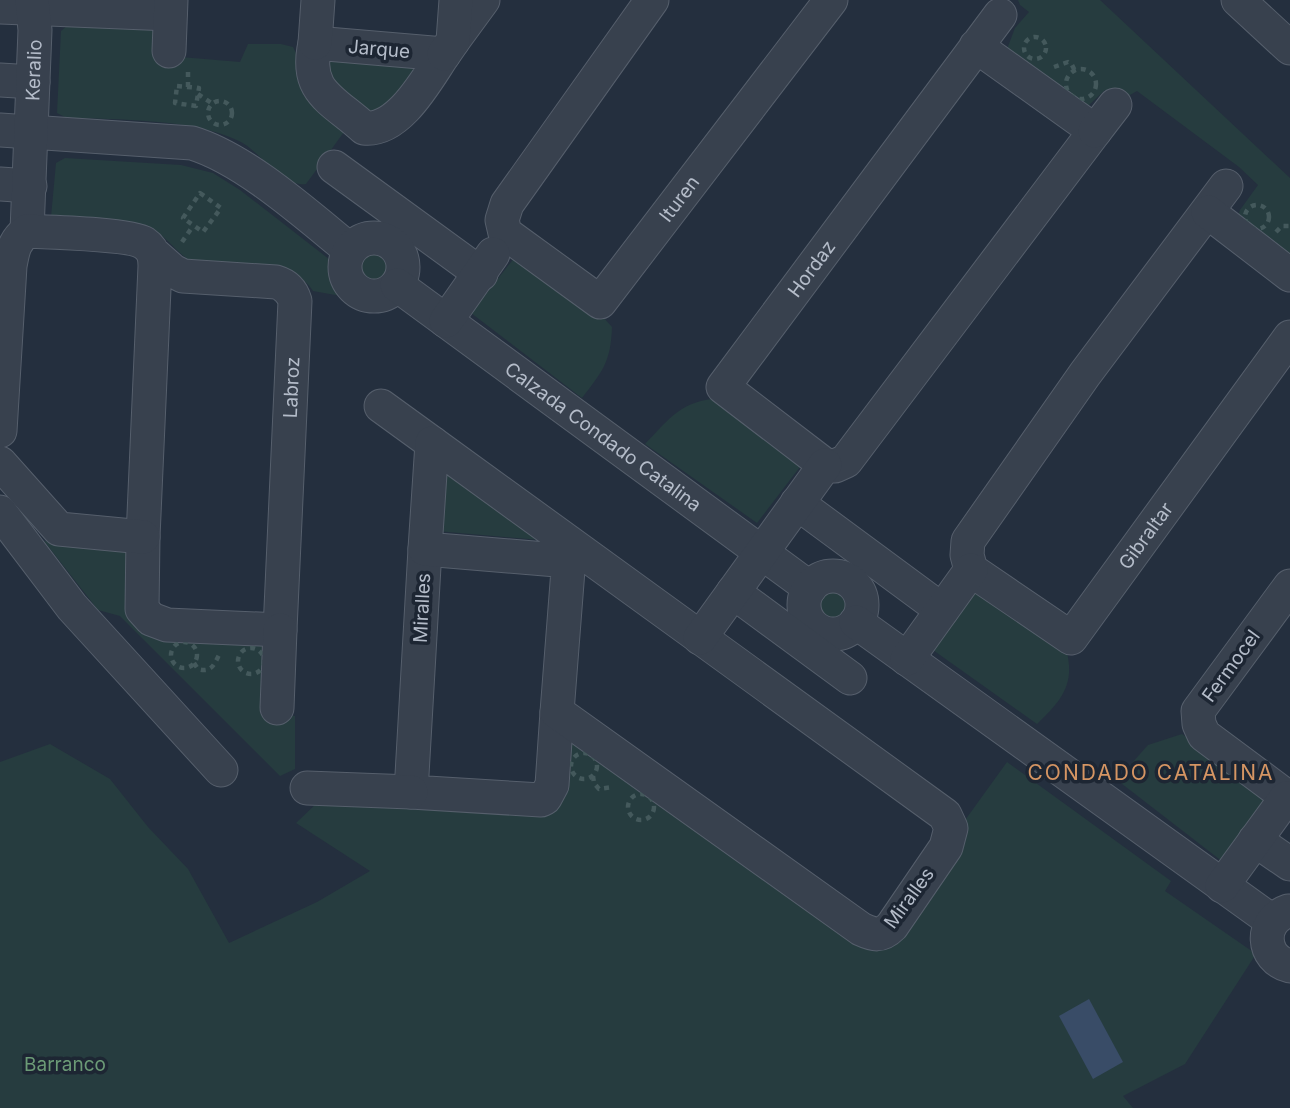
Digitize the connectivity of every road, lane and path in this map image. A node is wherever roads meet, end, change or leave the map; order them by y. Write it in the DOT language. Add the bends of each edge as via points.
graph roads {
  1 [pos="318,0"];
  2 [pos="456,0"];
  3 [pos="483,0"];
  4 [pos="652,0"];
  5 [pos="831,0"];
  6 [pos="1238,0"];
  7 [pos="32,5"];
  8 [pos="0,7"];
  9 [pos="171,7"];
  10 [pos="1000,15"];
  11 [pos="315,43"];
  12 [pos="1025,43"];
  13 [pos="976,46"];
  14 [pos="449,47"];
  15 [pos="1290,48"];
  16 [pos="169,51"];
  17 [pos="0,80"];
  18 [pos="33,82"];
  19 [pos="198,94"];
  20 [pos="213,104"];
  21 [pos="1115,105"];
  22 [pos="364,128"];
  23 [pos="16,131"];
  24 [pos="1095,131"];
  25 [pos="334,167"];
  26 [pos="15,185"];
  27 [pos="221,208"];
  28 [pos="302,211"];
  29 [pos="1290,226"];
  30 [pos="1275,232"];
  31 [pos="505,233"];
  32 [pos="13,246"];
  33 [pos="155,255"];
  34 [pos="481,274"];
  35 [pos="1290,275"];
  36 [pos="446,321"];
  37 [pos="1290,337"];
  38 [pos="381,406"];
  39 [pos="0,431"];
  40 [pos="432,443"];
  41 [pos="0,463"];
  42 [pos="825,465"];
  43 [pos="797,503"];
  44 [pos="2,517"];
  45 [pos="142,537"];
  46 [pos="425,549"];
  47 [pos="761,552"];
  48 [pos="570,553"];
  49 [pos="971,570"];
  50 [pos="1290,586"];
  51 [pos="733,592"];
  52 [pos="942,610"];
  53 [pos="280,630"];
  54 [pos="700,638"];
  55 [pos="907,659"];
  56 [pos="850,678"];
  57 [pos="278,708"];
  58 [pos="556,712"];
  59 [pos="220,770"];
  60 [pos="307,788"];
  61 [pos="411,792"];
  62 [pos="1288,798"];
  63 [pos="1255,840"];
  64 [pos="1290,864"];
  65 [pos="1222,886"];
  66 [pos="1281,916"];
  67 [pos="1290,966"];
  1 -- 11 [label="street"];
  2 -- 14 [label="street"];
  3 -- 14 [label="street, Jarque"];
  4 -- 31 [label="street" via="507,204 502,220"];
  5 -- 31 [label="street, Ituren" via="602,302"];
  6 -- 15 [label="street"];
  7 -- 8 [label="street"];
  7 -- 9 [label="street"];
  7 -- 18 [label="street, Keralio"];
  9 -- 16 [label="street"];
  10 -- 13 [label="street, Hordaz"];
  11 -- 14 [label="street, Jarque"];
  11 -- 22 [label="street" via="315,85"];
  12 -- 12 [label="path" via="1038,37 1046,52 1031,58 1024,51"];
  13 -- 24 [label="street"];
  13 -- 42 [label="street, Hordaz" via="723,387"];
  14 -- 22 [label="street, Jarque" via="397,116 383,126"];
  17 -- 18 [label="street"];
  18 -- 23 [label="street, Keralio"];
  19 -- 19 [label="path" via="197,106 175,103 177,86 199,88"];
  19 -- 20 [label="path"];
  20 -- 20 [label="path" via="220,101 230,106 230,121 219,125 212,121"];
  21 -- 24 [label="street"];
  22 -- 25 [label="street"];
  23 -- 26 [label="street"];
  23 -- 28 [label="street" via="192,143 228,157"];
  24 -- 42 [label="street" via="846,461"];
  25 -- 28 [label="street"];
  25 -- 34 [label="street"];
  26 -- 32 [label="street"];
  27 -- 27 [label="path" via="203,233 183,218 200,194"];
  28 -- 36 [label="street, Calzada Condado Catalina" via="350,250 365,240 391,244 402,268 397,285"];
  29 -- 30 [label="path"];
  31 -- 34 [label="street"];
  32 -- 33 [label="street, Labroz" via="133,238"];
  32 -- 39 [label="street"];
  33 -- 45 [label="street"];
  33 -- 53 [label="street, Labroz" via="179,275 276,282 293,294"];
  34 -- 36 [label="street"];
  35 -- 49 [label="street" via="1217,199 1085,374 968,541"];
  36 -- 47 [label="street, Calzada Condado Catalina"];
  37 -- 49 [label="street, Gibraltar" via="1071,638"];
  38 -- 40 [label="street, Miralles"];
  40 -- 46 [label="street, Miralles"];
  40 -- 48 [label="street, Miralles"];
  41 -- 45 [label="street" via="59,530"];
  42 -- 43 [label="street"];
  43 -- 47 [label="street"];
  43 -- 52 [label="street"];
  44 -- 59 [label="street" via="72,607"];
  45 -- 53 [label="street" via="142,609 151,619 167,625"];
  46 -- 48 [label="street, Miralles"];
  46 -- 61 [label="street, Miralles"];
  47 -- 51 [label="street"];
  47 -- 55 [label="street, Calzada Condado Catalina" via="810,588 831,576 850,581 862,604 856,622"];
  48 -- 54 [label="street, Miralles"];
  48 -- 58 [label="street"];
  49 -- 52 [label="street"];
  50 -- 62 [label="street, Fermocel" via="1198,711 1204,735"];
  51 -- 54 [label="street"];
  51 -- 56 [label="street"];
  52 -- 55 [label="street"];
  53 -- 57 [label="street, Labroz"];
  54 -- 58 [label="street, Miralles" via="945,815 951,828 946,847 886,932 873,934 861,929"];
  55 -- 65 [label="street"];
  58 -- 61 [label="street" via="552,785 545,798"];
  60 -- 61 [label="street"];
  62 -- 63 [label="street, Fermocel"];
  63 -- 64 [label="street"];
  63 -- 65 [label="street, Fermocel"];
  65 -- 66 [label="street"];
  66 -- 67 [label="street" via="1266,936 1267,946 1278,962"];
}
